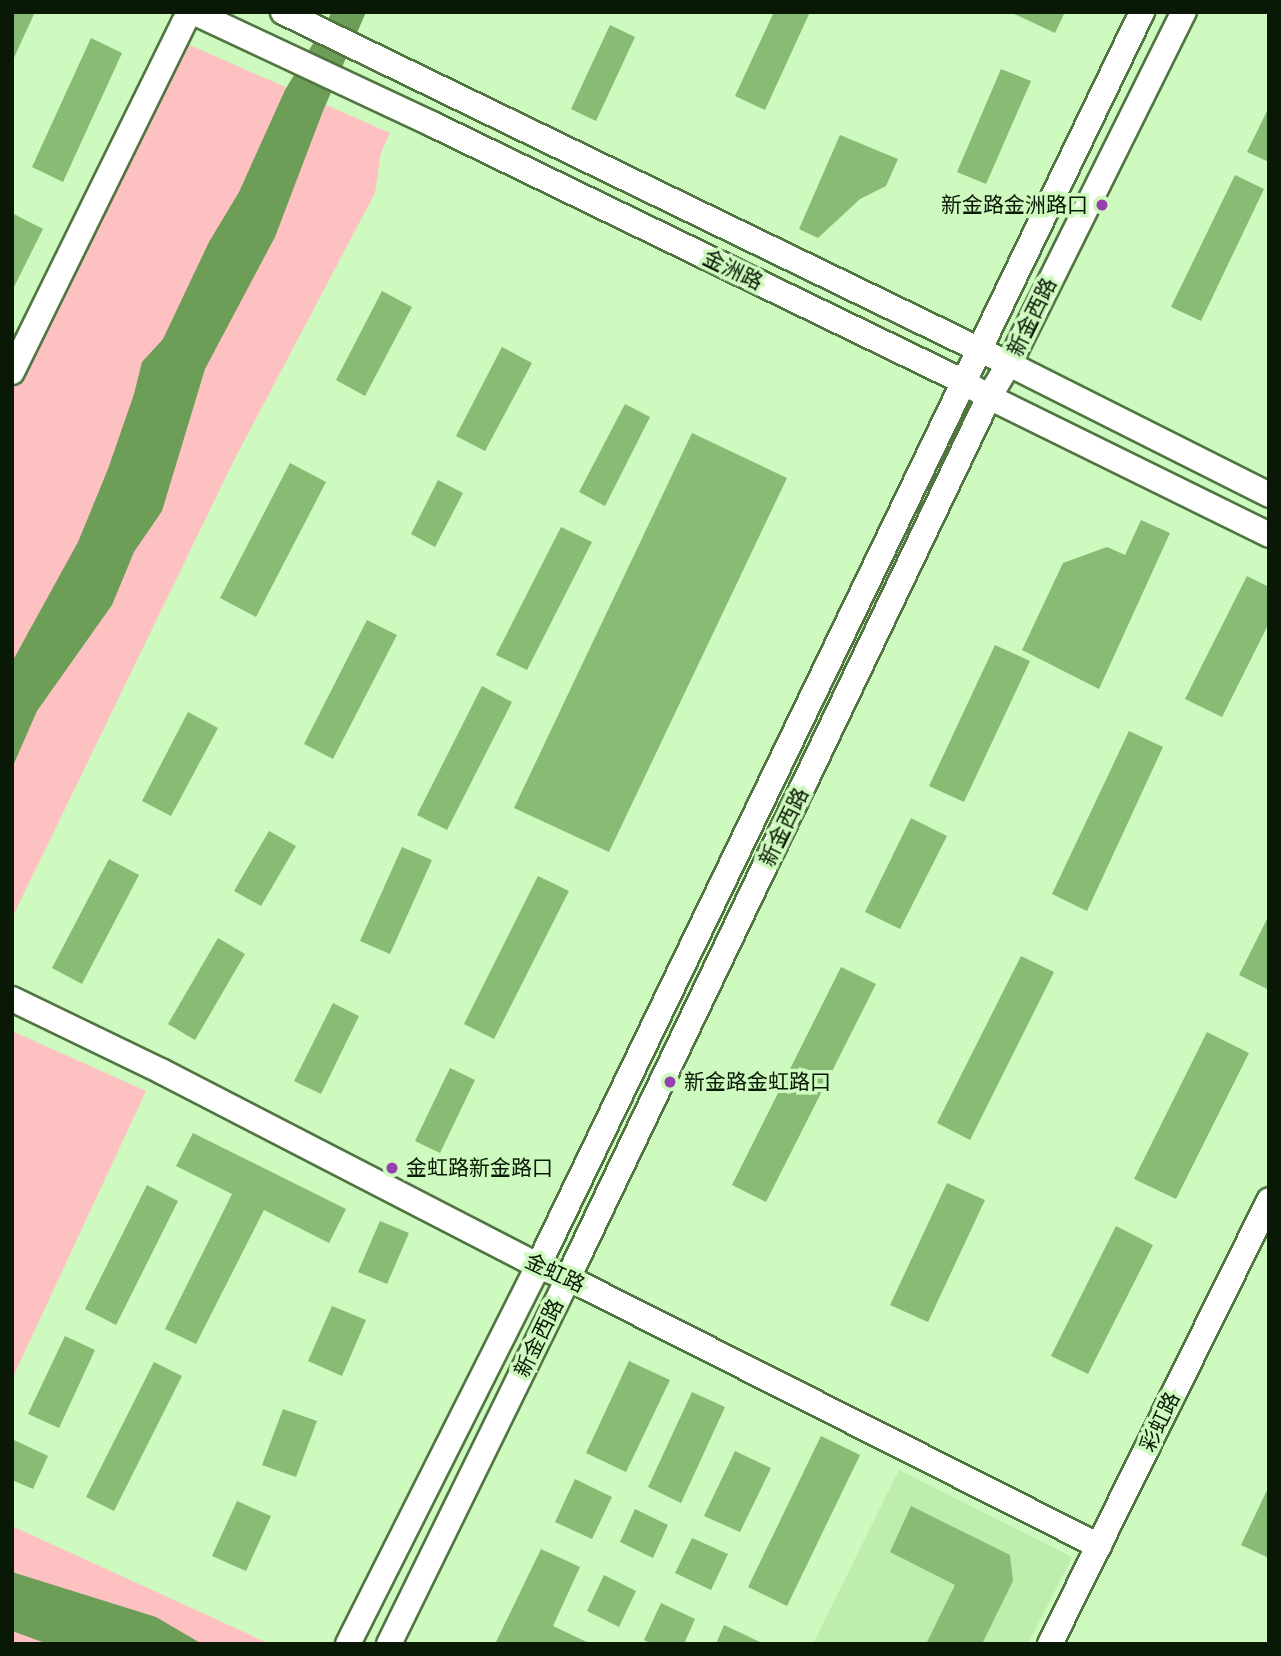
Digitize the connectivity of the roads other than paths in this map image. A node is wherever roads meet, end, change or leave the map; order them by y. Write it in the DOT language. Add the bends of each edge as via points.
graph roads {
  1 [pos="191,12"];
  2 [pos="1142,12"];
  3 [pos="1184,12"];
  4 [pos="294,18"];
  5 [pos="979,350"];
  6 [pos="1009,363"];
  7 [pos="12,372"];
  8 [pos="964,382"];
  9 [pos="989,397"];
  10 [pos="1269,495"];
  11 [pos="1269,535"];
  12 [pos="12,999"];
  13 [pos="1269,1200"];
  14 [pos="538,1266"];
  15 [pos="568,1278"];
  16 [pos="1099,1546"];
  17 [pos="348,1644"];
  18 [pos="389,1644"];
  19 [pos="1050,1644"];
  1 -- 7 [label="main road"];
  1 -- 8 [label="main road, 金洲路"];
  2 -- 5 [label="main road, 新金西路"];
  3 -- 6 [label="main road, 新金西路"];
  4 -- 5 [label="main road, 金洲路"];
  5 -- 6 [label="main road, 金洲路"];
  5 -- 8 [label="main road, 新金西路"];
  6 -- 9 [label="main road, 新金西路"];
  6 -- 10 [label="main road, 金洲路"];
  8 -- 9 [label="main road, 金洲路"];
  8 -- 14 [label="main road, 新金西路"];
  9 -- 11 [label="main road, 金洲路"];
  9 -- 15 [label="main road, 新金西路"];
  12 -- 14 [label="main road, 金虹路"];
  13 -- 16 [label="main road, 彩虹路"];
  14 -- 15 [label="main road, 金虹路"];
  14 -- 17 [label="main road, 新金西路"];
  15 -- 16 [label="main road, 金虹路"];
  15 -- 18 [label="main road, 新金西路"];
  16 -- 19 [label="main road, 彩虹路"];
}
